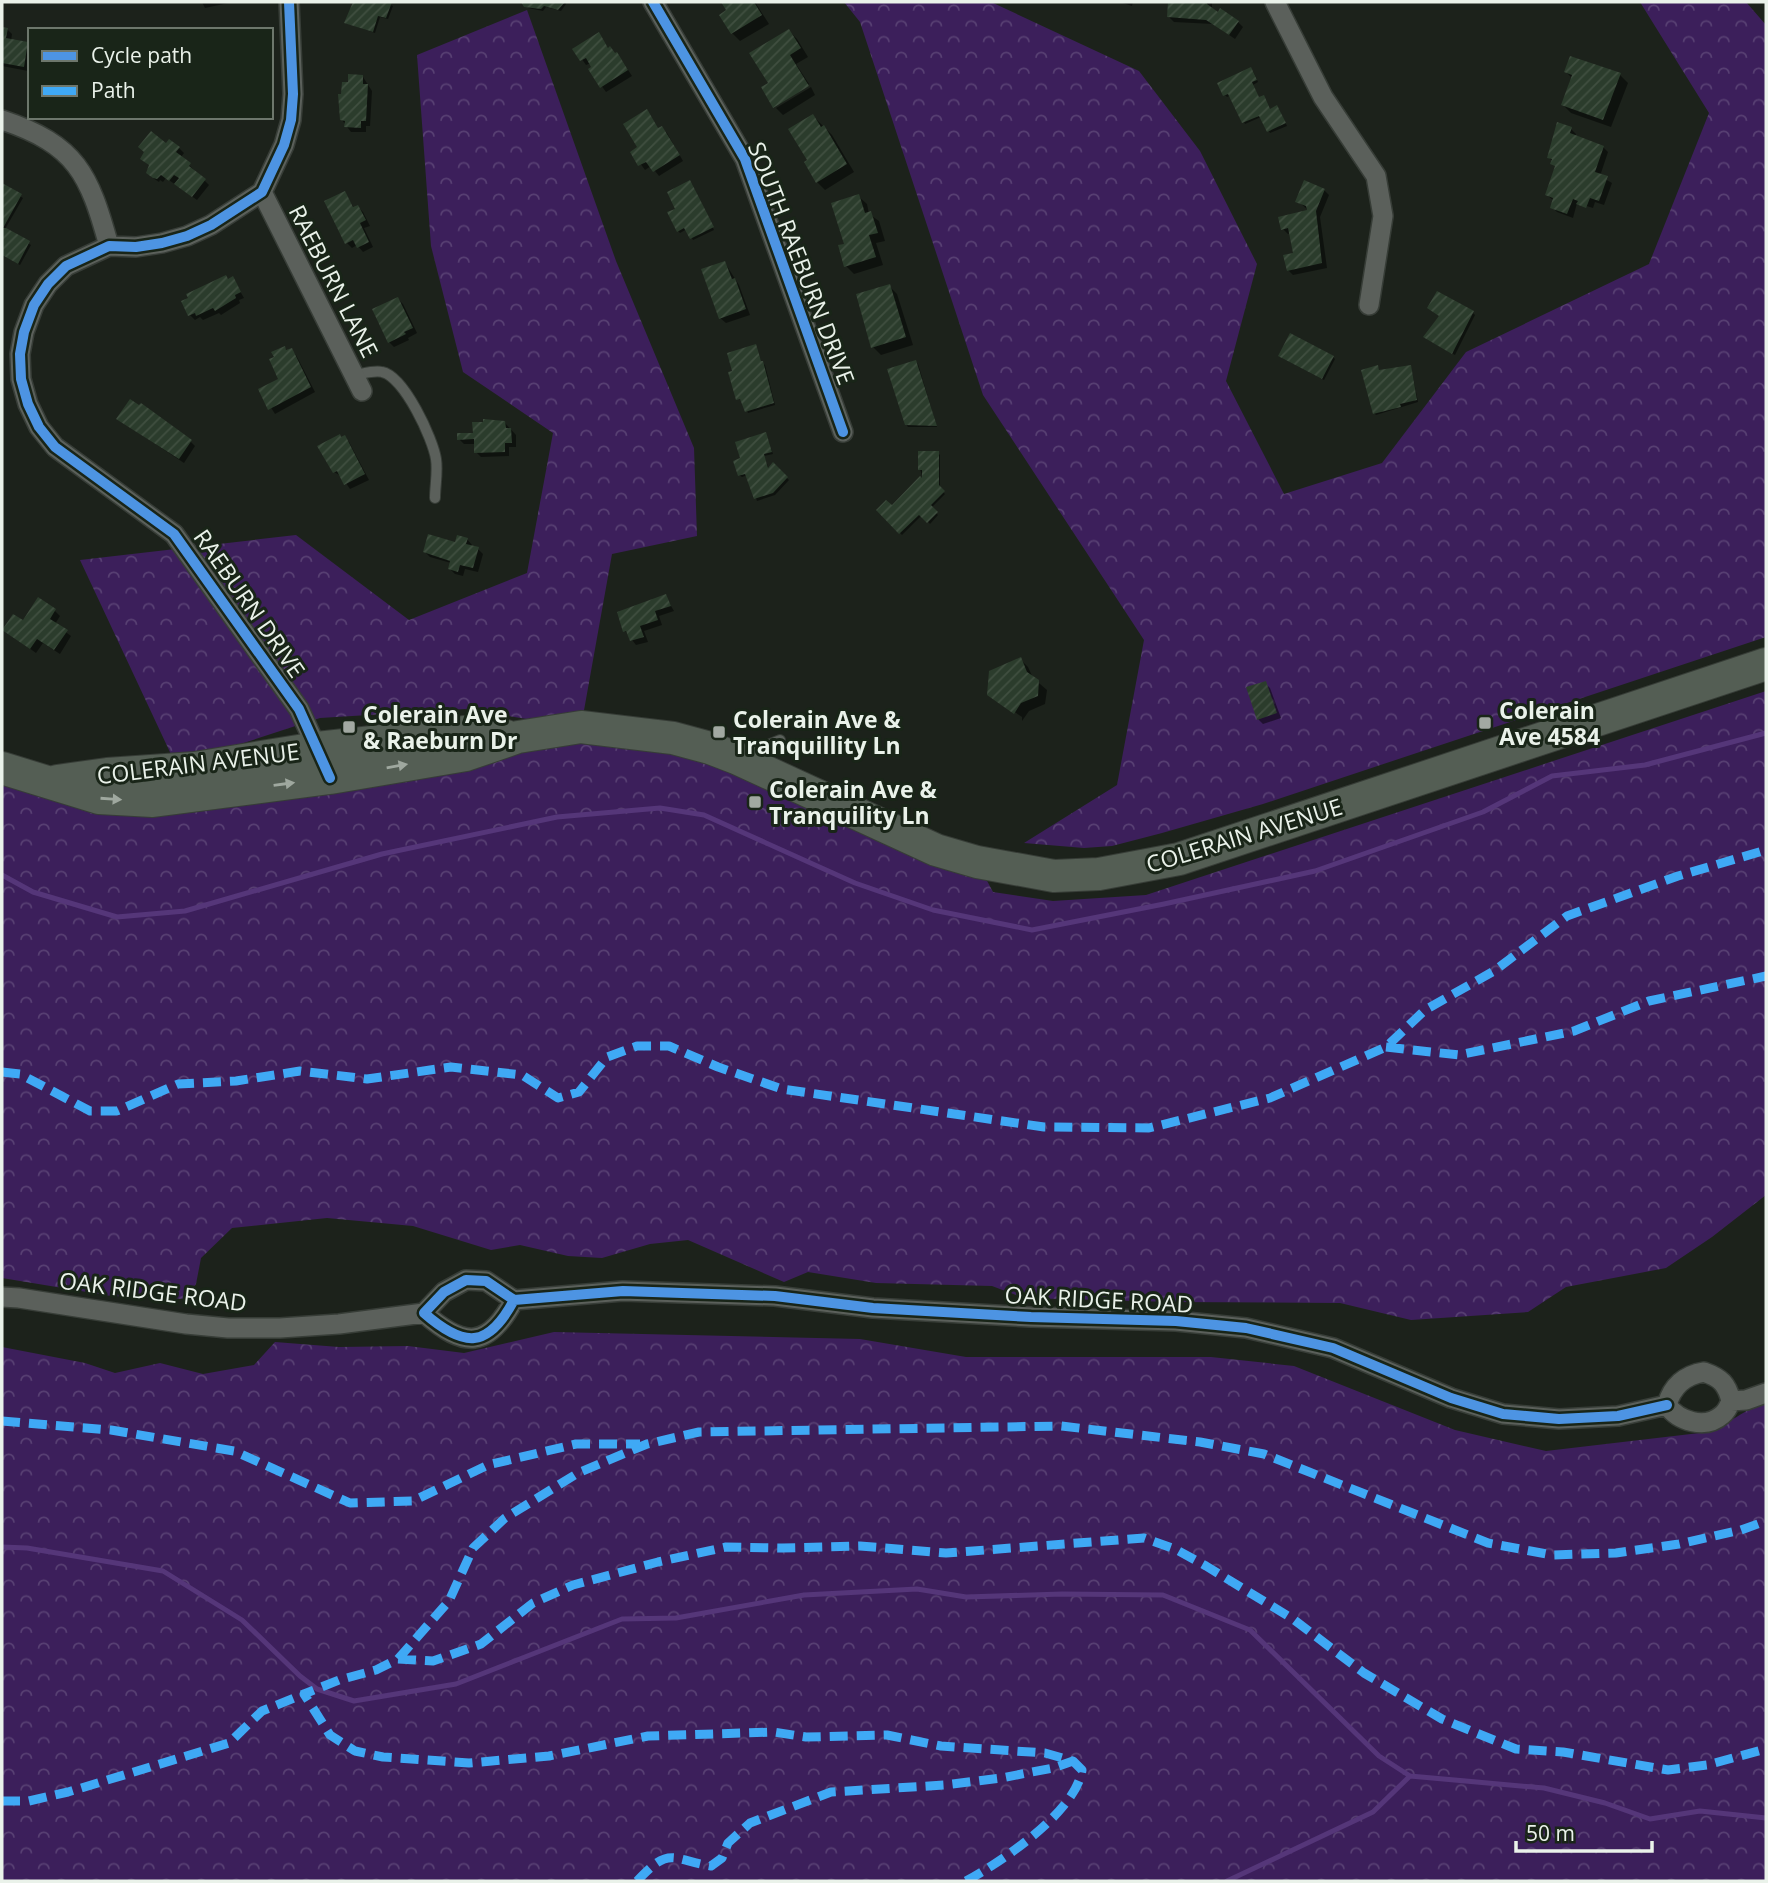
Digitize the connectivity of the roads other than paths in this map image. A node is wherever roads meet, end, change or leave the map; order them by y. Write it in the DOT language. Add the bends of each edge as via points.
graph roads {
  1 [pos="289,2"];
  2 [pos="653,2"];
  3 [pos="1275,2"];
  4 [pos="2,120"];
  5 [pos="262,192"];
  6 [pos="110,246"];
  7 [pos="1369,306"];
  8 [pos="358,383"];
  9 [pos="843,432"];
  10 [pos="435,498"];
  11 [pos="1766,664"];
  12 [pos="518,737"];
  13 [pos="780,740"];
  14 [pos="317,748"];
  15 [pos="736,758"];
  16 [pos="2,768"];
  17 [pos="330,778"];
  18 [pos="45,782"];
  19 [pos="2,1297"];
  20 [pos="514,1300"];
  21 [pos="424,1313"];
  22 [pos="1766,1393"];
  23 [pos="1731,1401"];
  24 [pos="1667,1405"];
  1 -- 5 [label="street" via="290,120"];
  2 -- 9 [label="street, SOUTH RAEBURN DRIVE" via="744,159"];
  3 -- 7 [label="street" via="1322,97 1376,176 1383,216"];
  4 -- 6 [label="street" via="32,130 60,148 81,170 96,197"];
  5 -- 6 [label="street, RAEBURN DRIVE" via="187,236 136,247"];
  5 -- 8 [label="street, RAEBURN LANE"];
  6 -- 14 [label="street, RAEBURN DRIVE" via="66,266 34,305 20,354 28,404 55,447 174,534 299,709"];
  8 -- 10 [label="lane" via="381,372 392,377 409,398 436,460"];
  11 -- 15 [label="main road, COLERAIN AVENUE" via="1179,859 1099,874 1054,876 936,850"];
  12 -- 14 [label="main road, COLERAIN AVENUE" via="465,732"];
  12 -- 15 [label="main road, COLERAIN AVENUE" via="581,727 628,731 673,738"];
  17 -- 12 [label="main road, COLERAIN AVENUE, one-way" via="466,755"];
  13 -- 15 [label="lane"];
  14 -- 17 [label="street, RAEBURN DRIVE"];
  14 -- 18 [label="main road, COLERAIN AVENUE" via="195,768"];
  16 -- 18 [label="main road, COLERAIN AVENUE"];
  18 -- 17 [label="main road, COLERAIN AVENUE, one-way" via="99,798 153,802"];
  19 -- 21 [label="street, OAK RIDGE ROAD" via="228,1328 339,1324"];
  20 -- 21 [label="street" via="486,1281 466,1280 444,1292"];
  20 -- 21 [label="street" via="491,1332 474,1339 439,1326"];
  20 -- 24 [label="street, OAK RIDGE ROAD" via="623,1291 775,1296 1031,1317 1188,1322 1246,1328 1333,1348 1451,1398 1503,1414 1559,1419 1618,1416"];
  22 -- 23 [label="street"];
  23 -- 24 [label="street" via="1724,1414 1702,1423 1683,1419"];
  23 -- 24 [label="street" via="1728,1387 1704,1372 1681,1381"];
}
